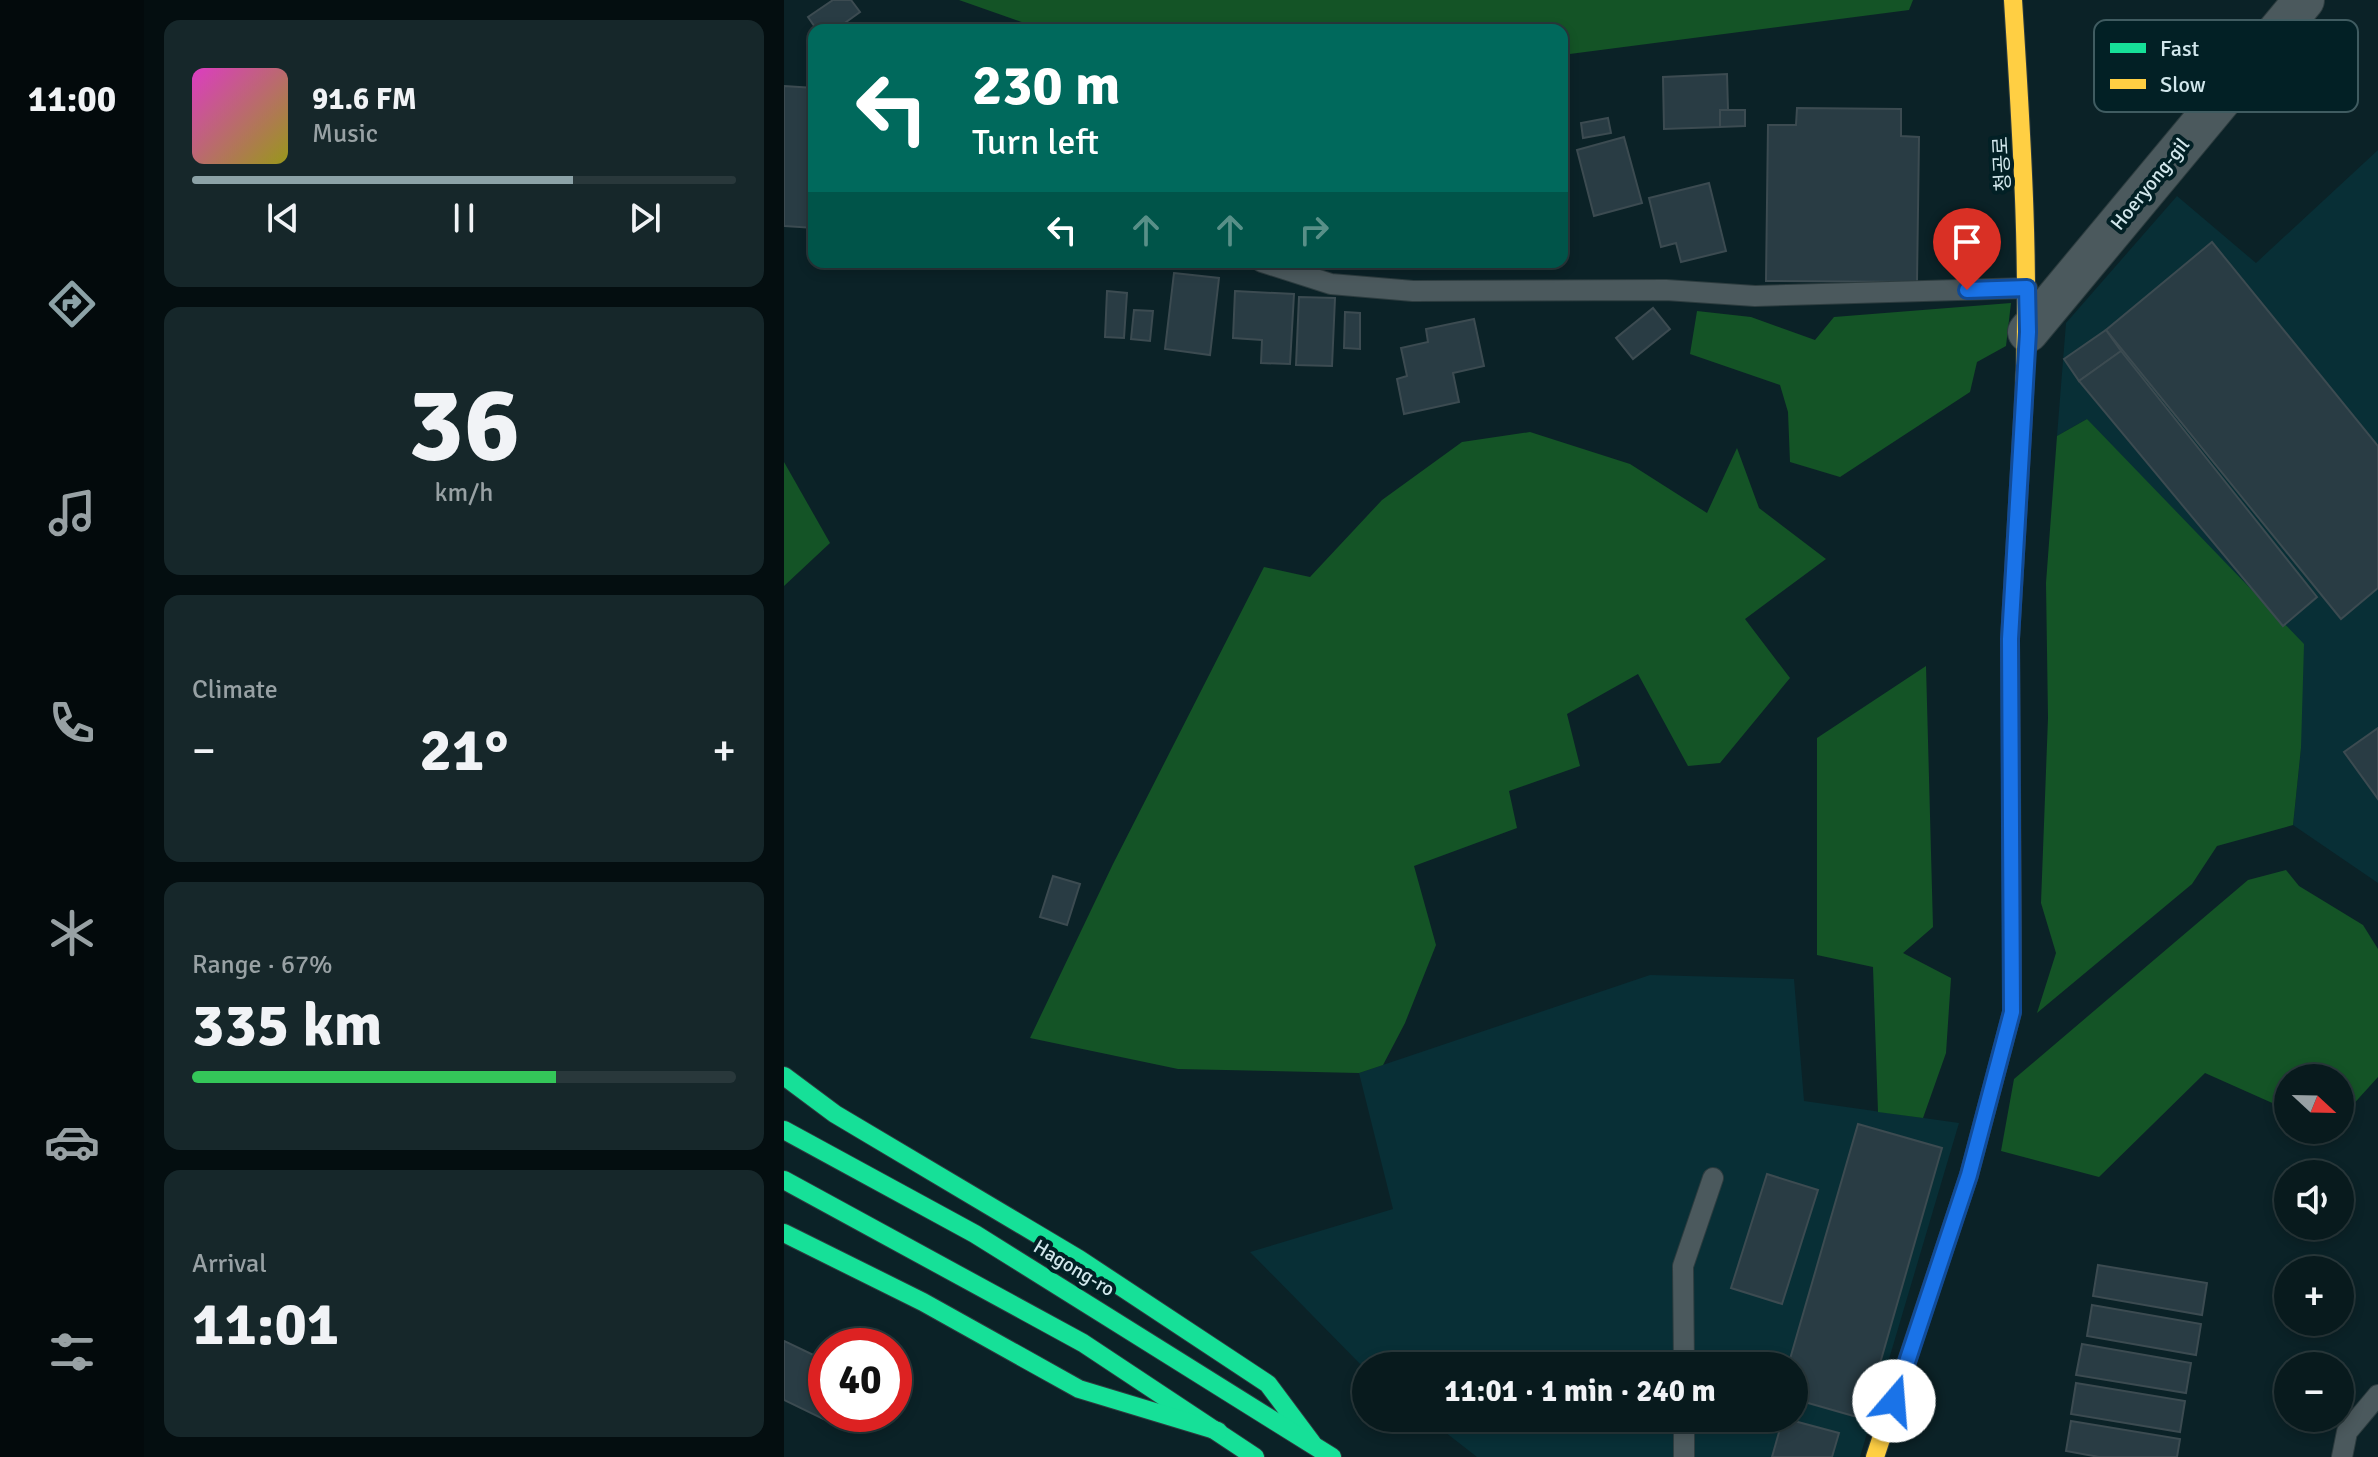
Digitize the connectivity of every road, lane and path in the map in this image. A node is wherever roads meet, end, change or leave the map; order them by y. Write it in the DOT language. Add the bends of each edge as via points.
graph roads {
  1 [pos="2013,0"];
  2 [pos="2304,0"];
  3 [pos="2287,20"];
  4 [pos="2211,112"];
  5 [pos="1281,268"];
  6 [pos="2027,288"];
  7 [pos="2028,332"];
  8 [pos="784,1076"];
  9 [pos="784,1088"];
  10 [pos="835,1114"];
  11 [pos="784,1130"];
  12 [pos="1713,1178"];
  13 [pos="784,1180"];
  14 [pos="789,1237"];
  15 [pos="1684,1352"];
  16 [pos="2378,1395"];
  17 [pos="1218,1431"];
  18 [pos="1684,1432"];
  19 [pos="1312,1443"];
  20 [pos="1255,1457"];
  21 [pos="1332,1457"];
  22 [pos="1684,1457"];
  23 [pos="1875,1457"];
  24 [pos="2342,1457"];
  1 -- 6 [label="main road, 청공로"];
  2 -- 3 [label="street, Hoeryong-gil"];
  4 -- 7 [label="street, Hoeryong-gil"];
  5 -- 6 [label="lane" via="1331,284 1413,291 1666,290 1755,296"];
  6 -- 7 [label="main road, 청공로"];
  7 -- 23 [label="main road, 청공로" via="2010,639 2012,1012 1969,1175"];
  8 -- 10 [label="main road"];
  9 -- 10 [label="main road"];
  10 -- 19 [label="main road" via="1079,1259 1268,1384"];
  11 -- 19 [label="main road, Hagong-ro" via="975,1234"];
  12 -- 15 [label="lane" via="1683,1266"];
  13 -- 17 [label="main road" via="1083,1343"];
  14 -- 17 [label="main road" via="923,1302 1079,1389"];
  16 -- 24 [label="lane" via="2347,1432"];
  17 -- 20 [label="main road"];
  18 -- 22 [label="lane"];
  19 -- 21 [label="main road, Hagong-ro"];
}
